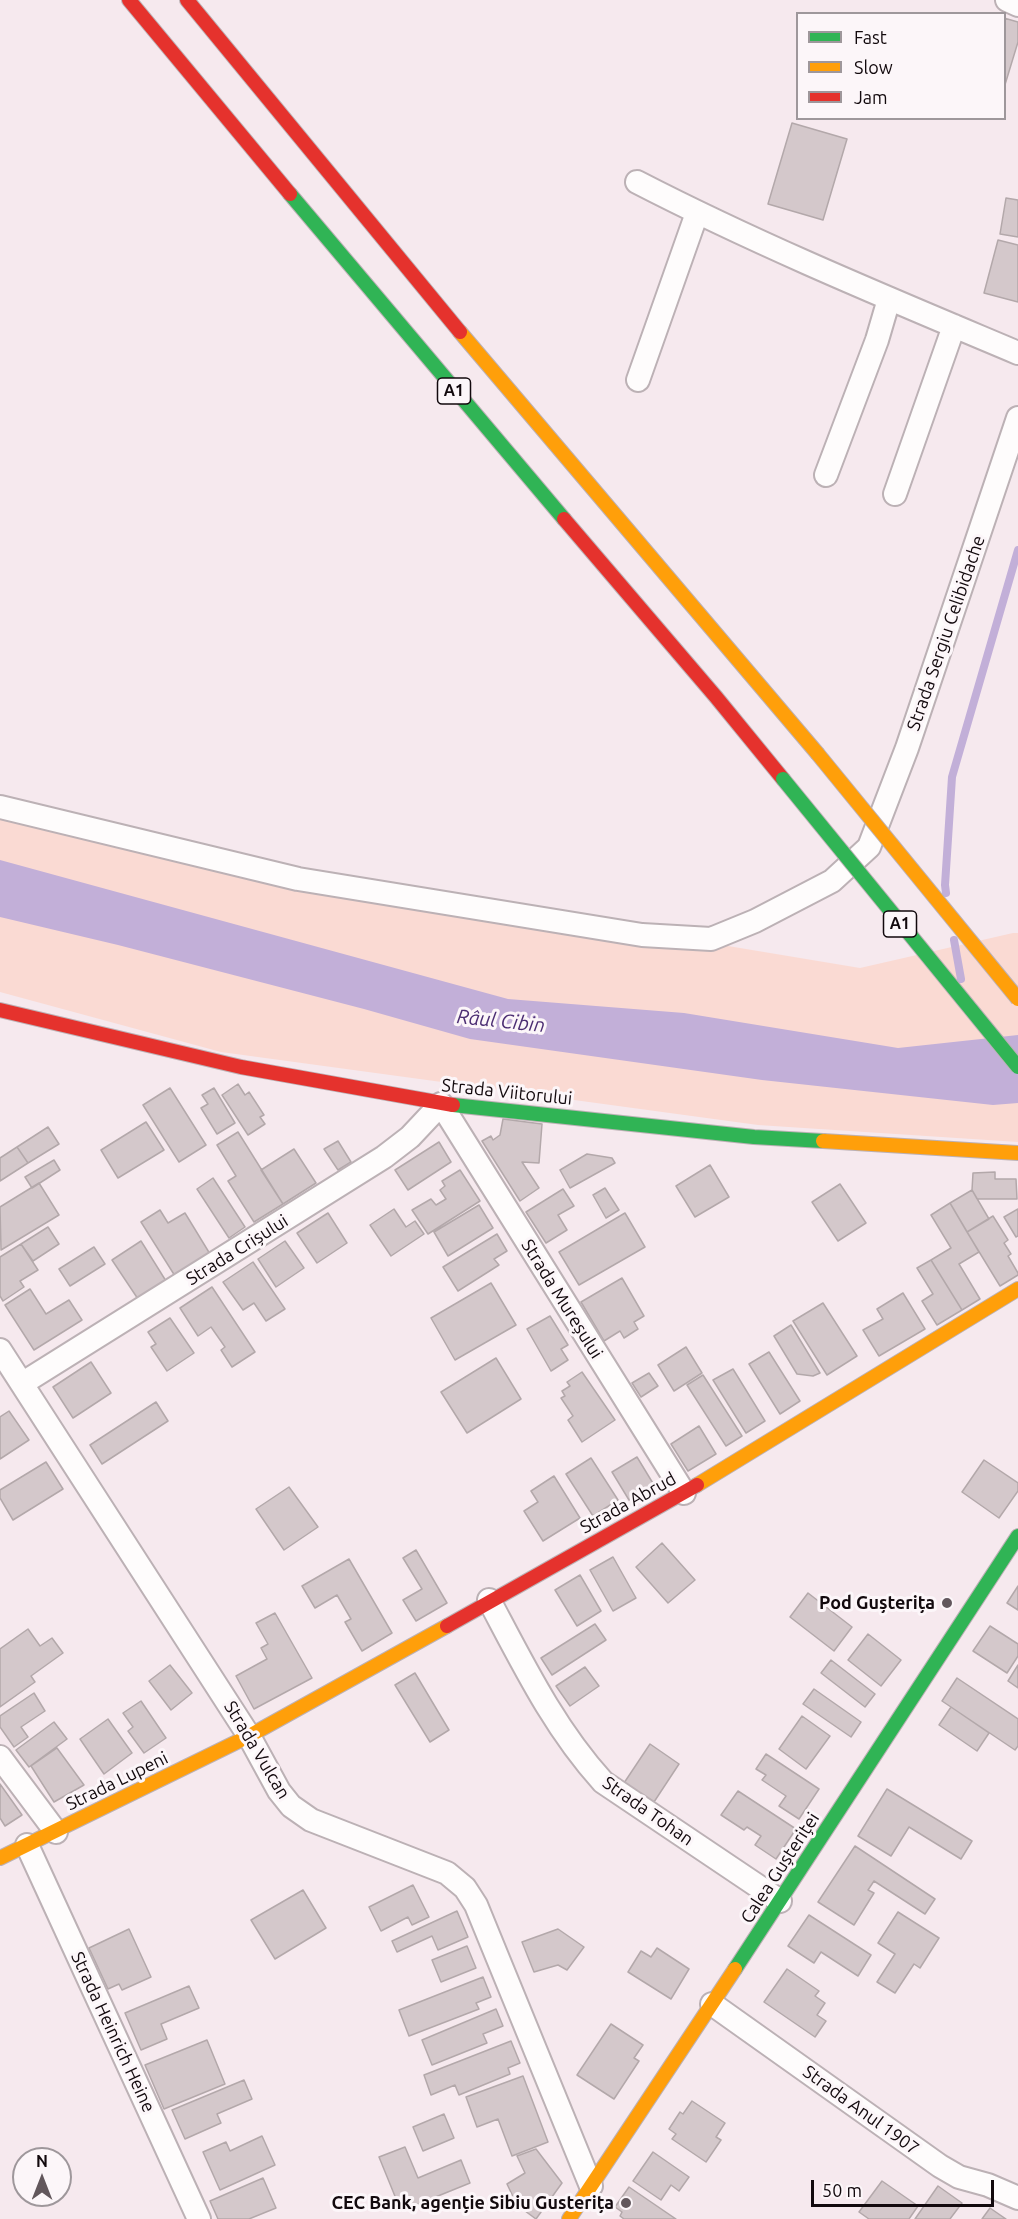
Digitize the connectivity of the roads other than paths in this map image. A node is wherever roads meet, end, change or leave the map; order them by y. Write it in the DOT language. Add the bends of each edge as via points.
graph roads {
  1 [pos="129,0"];
  2 [pos="187,0"];
  3 [pos="1006,0"];
  4 [pos="1018,5"];
  5 [pos="637,182"];
  6 [pos="697,213"];
  7 [pos="890,299"];
  8 [pos="954,326"];
  9 [pos="1018,353"];
  10 [pos="638,380"];
  11 [pos="1018,418"];
  12 [pos="826,475"];
  13 [pos="895,494"];
  14 [pos="0,807"];
  15 [pos="1018,999"];
  16 [pos="0,1010"];
  17 [pos="1018,1067"];
  18 [pos="441,1104"];
  19 [pos="1018,1154"];
  20 [pos="1018,1289"];
  21 [pos="0,1350"];
  22 [pos="23,1383"];
  23 [pos="684,1493"];
  24 [pos="1015,1547"];
  25 [pos="489,1600"];
  26 [pos="249,1736"];
  27 [pos="0,1757"];
  28 [pos="56,1832"];
  29 [pos="27,1845"];
  30 [pos="0,1857"];
  31 [pos="780,1901"];
  32 [pos="712,2004"];
  33 [pos="591,2186"];
  34 [pos="1018,2198"];
  35 [pos="200,2219"];
  36 [pos="569,2219"];
  1 -- 17 [label="main road, A1, bridge" via="708,688"];
  2 -- 15 [label="main road, A1, bridge" via="458,331 817,753"];
  3 -- 4 [label="street"];
  5 -- 6 [label="street"];
  6 -- 7 [label="street"];
  6 -- 10 [label="street"];
  7 -- 8 [label="street"];
  7 -- 12 [label="street"];
  8 -- 9 [label="street"];
  8 -- 13 [label="street"];
  11 -- 14 [label="street, Strada Sergiu Celibidache" via="907,748 869,847 832,881 711,939 642,935 298,879"];
  16 -- 18 [label="main road, Strada Viitorului" via="242,1067"];
  18 -- 19 [label="main road, Strada Viitorului" via="754,1137"];
  18 -- 22 [label="street, Strada Crișului" via="410,1137 384,1157"];
  18 -- 23 [label="street, Strada Mureșului"];
  20 -- 23 [label="main road, Strada Abrud"];
  21 -- 22 [label="street, Strada Vulcan"];
  22 -- 26 [label="street, Strada Vulcan"];
  23 -- 25 [label="main road, Strada Abrud"];
  24 -- 31 [label="main road, Calea Gușteriței"];
  25 -- 26 [label="main road, Strada Abrud"];
  25 -- 31 [label="street, Strada Tohan" via="562,1731 603,1782"];
  26 -- 28 [label="main road, Strada Lupeni"];
  26 -- 33 [label="street, Strada Vulcan" via="279,1791 310,1820 447,1873 465,1888 476,1905"];
  27 -- 28 [label="street"];
  28 -- 29 [label="main road, Strada Lupeni"];
  29 -- 30 [label="main road, Strada Lupeni"];
  29 -- 35 [label="street, Strada Heinrich Heine"];
  31 -- 32 [label="main road, Calea Gușteriței"];
  32 -- 33 [label="main road, Calea Gușteriței"];
  32 -- 34 [label="street, Strada Anul 1907" via="940,2166"];
  33 -- 36 [label="main road, Calea Gușteriței"];
}
